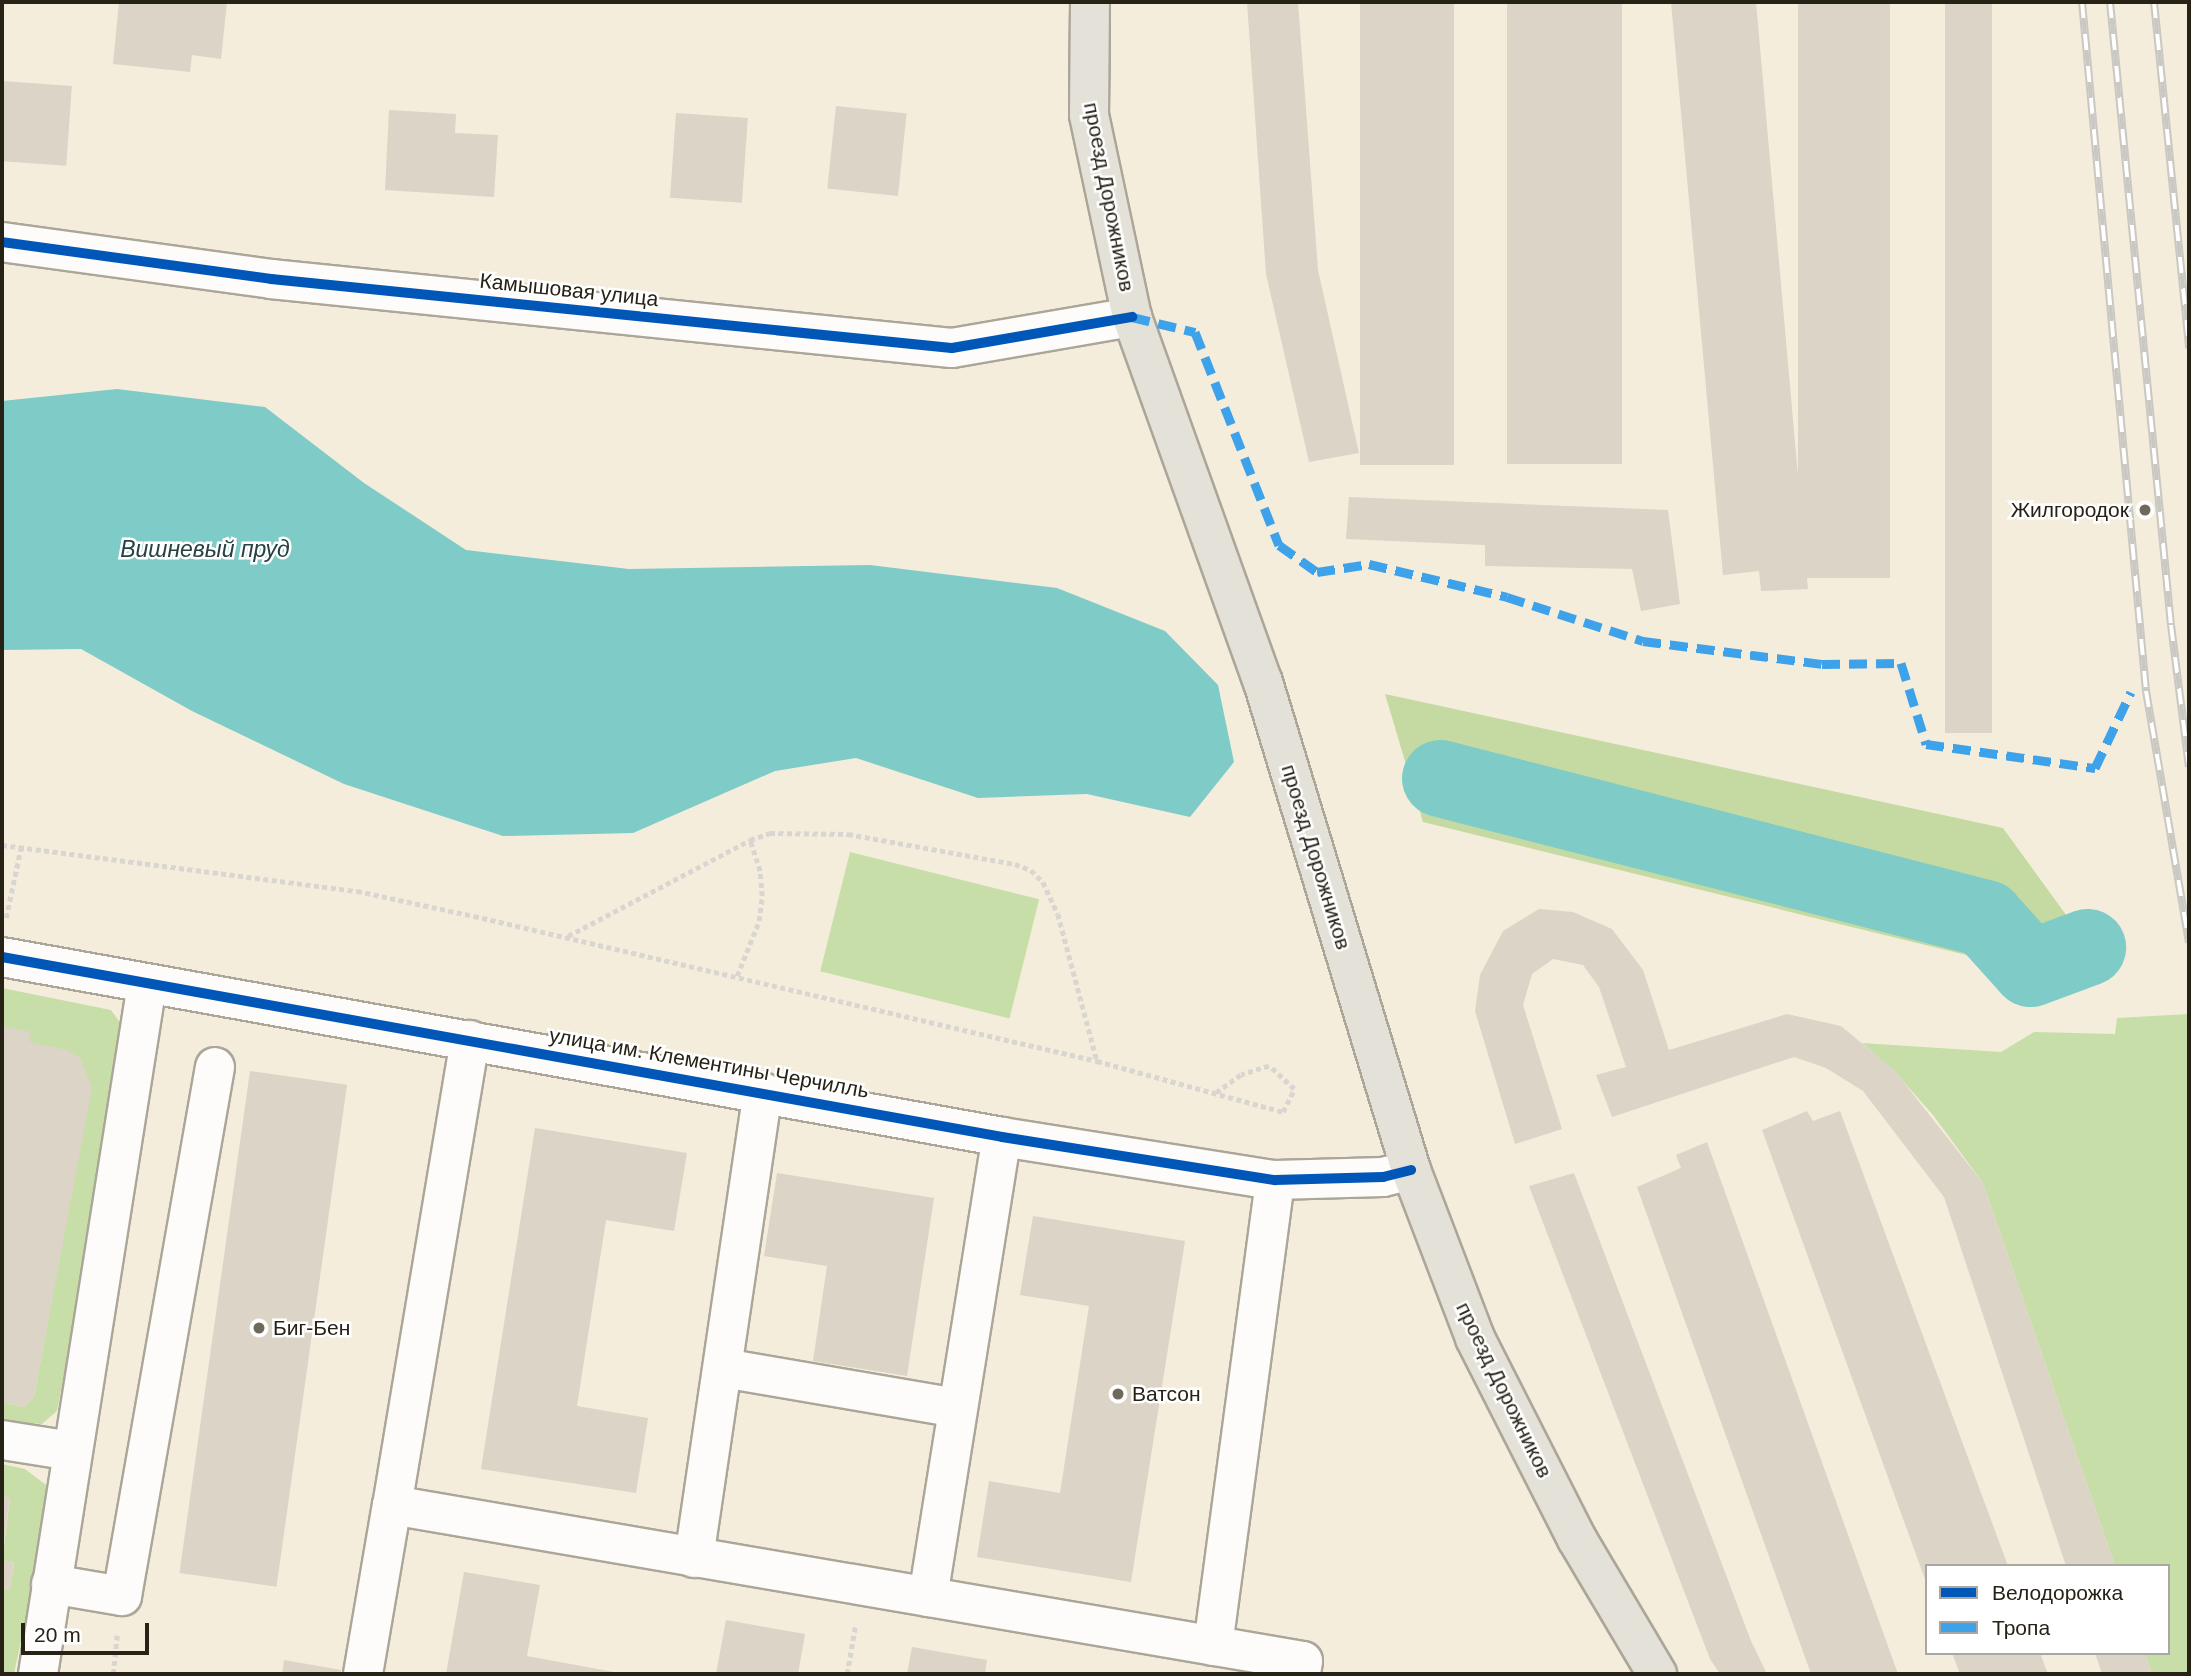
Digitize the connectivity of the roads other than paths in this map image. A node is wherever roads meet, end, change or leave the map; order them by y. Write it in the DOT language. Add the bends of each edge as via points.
graph roads {
  1 [pos="1090,2"];
  2 [pos="2,242"];
  3 [pos="1132,317"];
  4 [pos="3,941"];
  5 [pos="147,984"];
  6 [pos="470,1040"];
  7 [pos="215,1067"];
  8 [pos="763,1092"];
  9 [pos="1002,1137"];
  10 [pos="1410,1170"];
  11 [pos="1275,1180"];
  12 [pos="723,1368"];
  13 [pos="957,1408"];
  14 [pos="2,1440"];
  15 [pos="72,1451"];
  16 [pos="392,1504"];
  17 [pos="694,1558"];
  18 [pos="51,1584"];
  19 [pos="928,1597"];
  20 [pos="1213,1646"];
  21 [pos="38,1674"];
  22 [pos="363,1674"];
  23 [pos="1301,1674"];
  24 [pos="1657,1674"];
  1 -- 3 [label="main road, проезд Дорожников" via="1089,115"];
  2 -- 3 [label="street, Камышовая улица" via="284,280 952,348"];
  3 -- 10 [label="main road, проезд Дорожников" via="1263,682"];
  4 -- 5 [label="street, улица им. Клементины Черчилль"];
  5 -- 6 [label="street, улица им. Клементины Черчилль"];
  5 -- 15 [label="street"];
  6 -- 8 [label="street, улица им. Клементины Черчилль"];
  6 -- 16 [label="street"];
  7 -- 18 [label="street" via="122,1596"];
  8 -- 9 [label="street, улица им. Клементины Черчилль"];
  8 -- 12 [label="street"];
  9 -- 11 [label="street, улица им. Клементины Черчилль"];
  9 -- 13 [label="street"];
  10 -- 11 [label="street, улица им. Клементины Черчилль" via="1383,1177"];
  10 -- 24 [label="main road, проезд Дорожников" via="1475,1338 1577,1539"];
  11 -- 20 [label="street"];
  12 -- 13 [label="street"];
  12 -- 17 [label="street"];
  13 -- 19 [label="street"];
  14 -- 15 [label="street"];
  15 -- 18 [label="street"];
  16 -- 17 [label="street"];
  16 -- 22 [label="street"];
  17 -- 19 [label="street"];
  18 -- 21 [label="street"];
  19 -- 20 [label="street"];
  20 -- 23 [label="street" via="1303,1661"];
}
